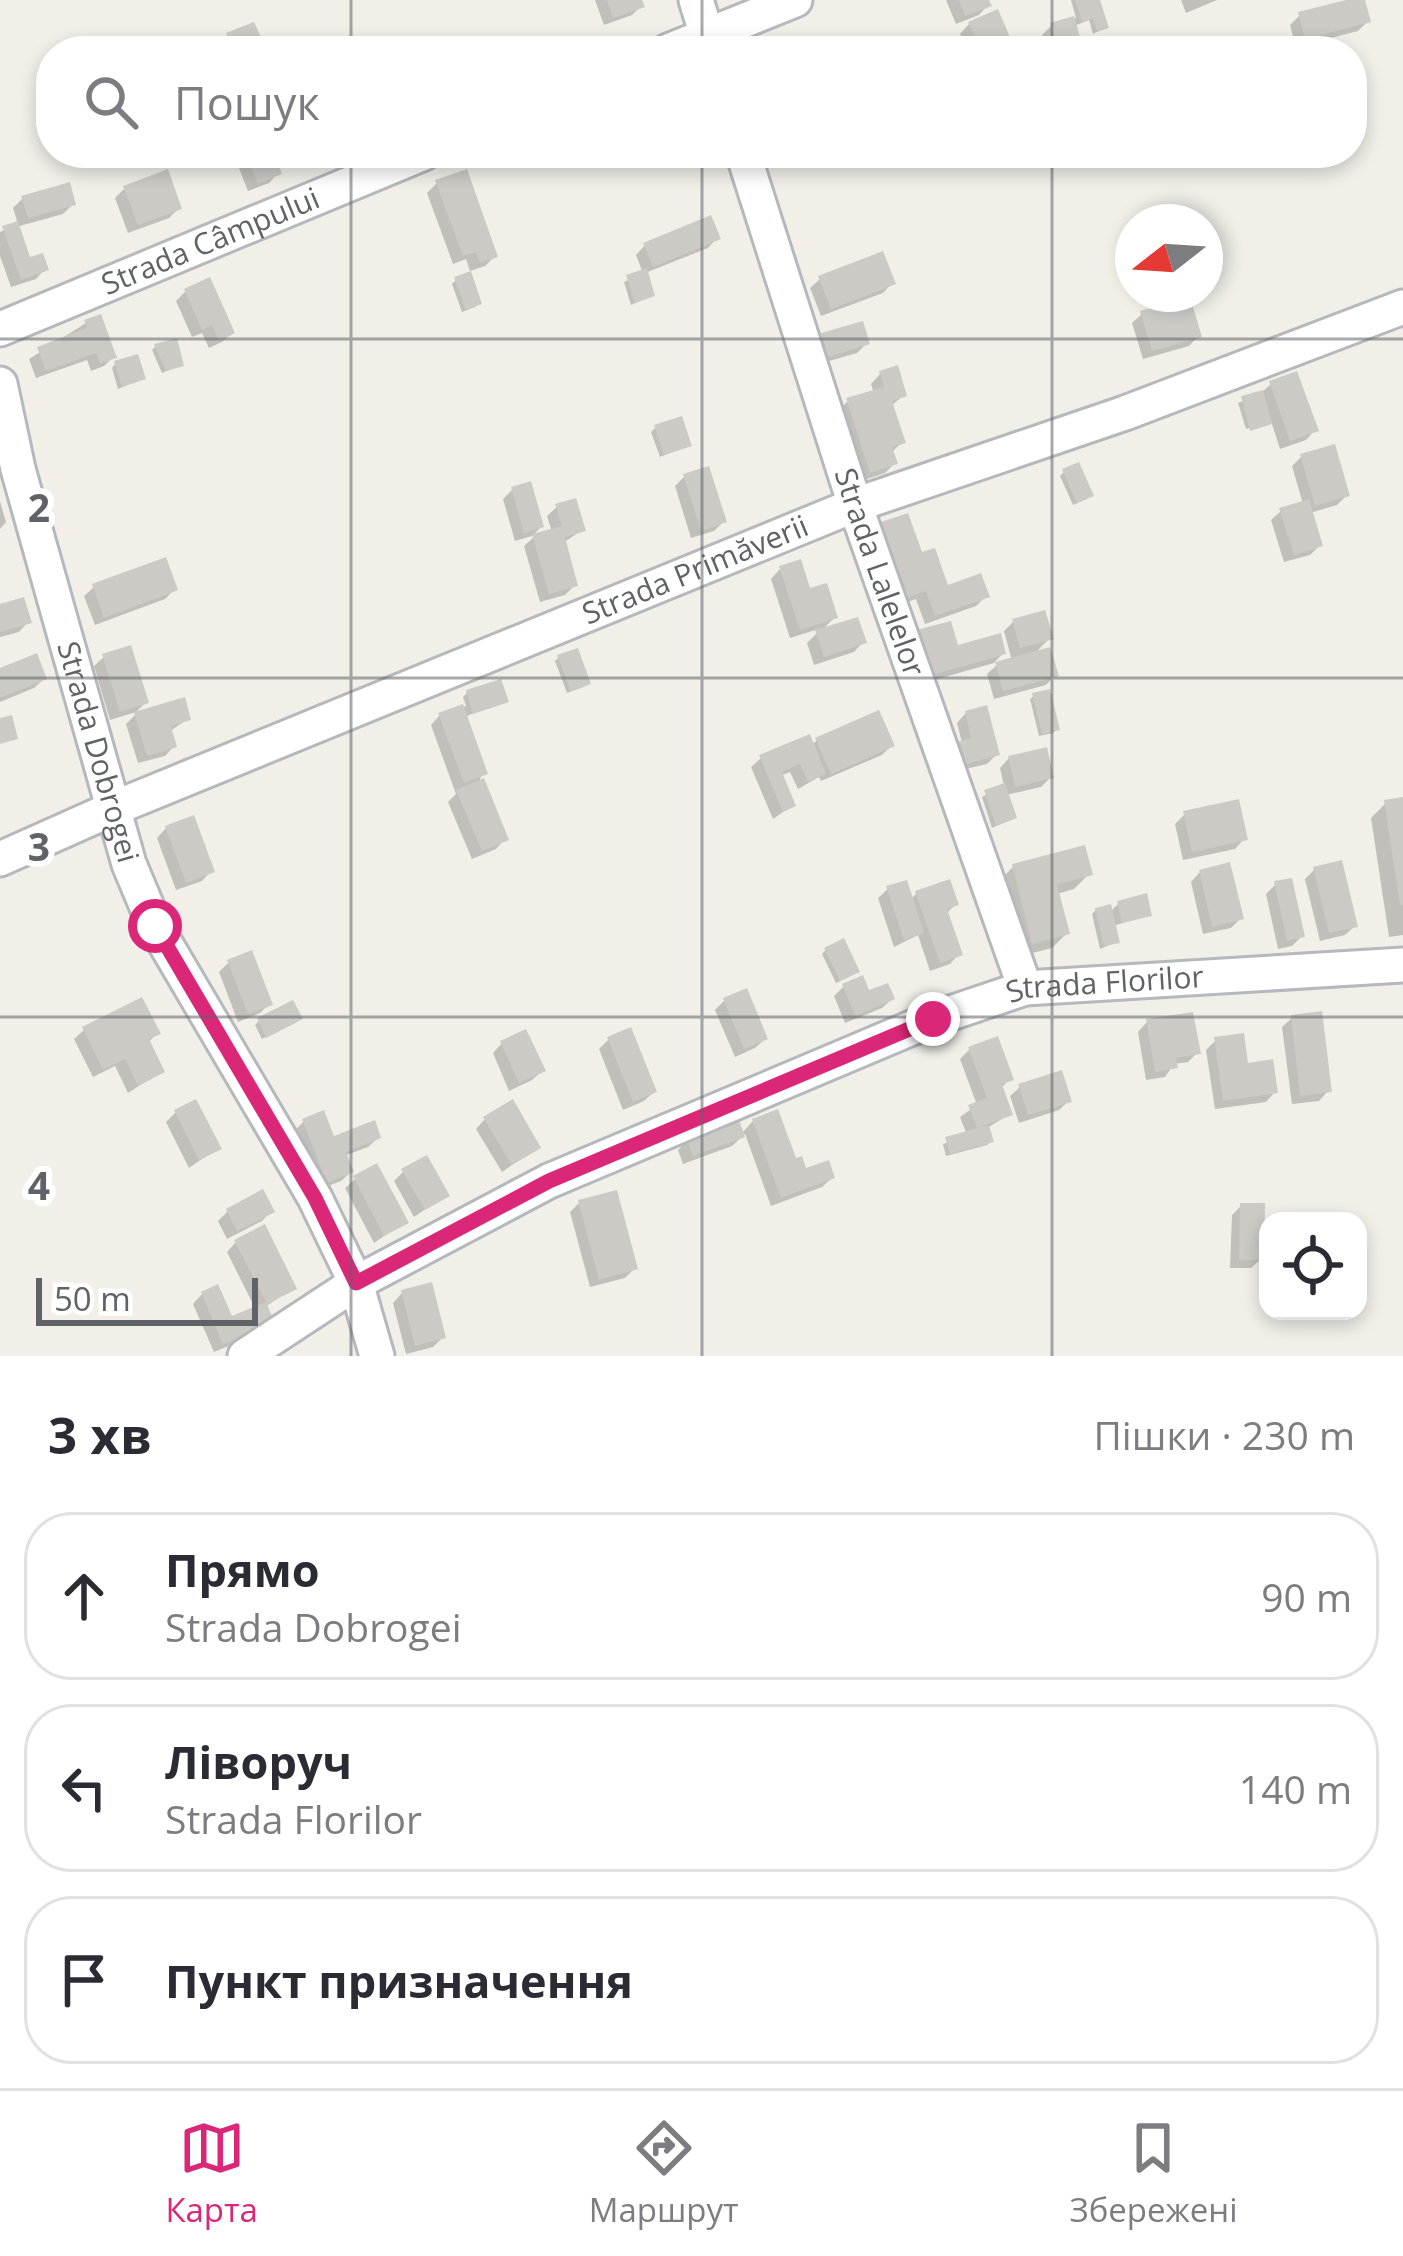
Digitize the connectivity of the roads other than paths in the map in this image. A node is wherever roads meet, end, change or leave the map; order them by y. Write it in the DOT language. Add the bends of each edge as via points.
graph roads {
  1 [pos="696,0"];
  2 [pos="794,0"];
  3 [pos="708,36"];
  4 [pos="724,36"];
  5 [pos="388,168"];
  6 [pos="748,168"];
  7 [pos="1403,307"];
  8 [pos="0,329"];
  9 [pos="0,384"];
  10 [pos="855,505"];
  11 [pos="112,808"];
  12 [pos="0,860"];
  13 [pos="1403,965"];
  14 [pos="1024,988"];
  15 [pos="356,1283"];
  16 [pos="245,1356"];
  17 [pos="377,1356"];
  1 -- 3 [label="street"];
  2 -- 4 [label="street"];
  5 -- 8 [label="street, Strada Câmpului"];
  6 -- 10 [label="street, Strada Lalelelor"];
  7 -- 10 [label="street, Strada Primăverii"];
  9 -- 11 [label="street, Strada Dobrogei"];
  10 -- 11 [label="street, Strada Primăverii"];
  10 -- 14 [label="street, Strada Lalelelor"];
  11 -- 12 [label="street, Strada Primăverii"];
  11 -- 15 [label="street, Strada Dobrogei" via="155,926"];
  13 -- 14 [label="street, Strada Florilor"];
  14 -- 15 [label="street, Strada Florilor" via="912,1027 549,1181"];
  15 -- 16 [label="street, Strada Florilor"];
  15 -- 17 [label="street, Strada Dobrogei"];
}
